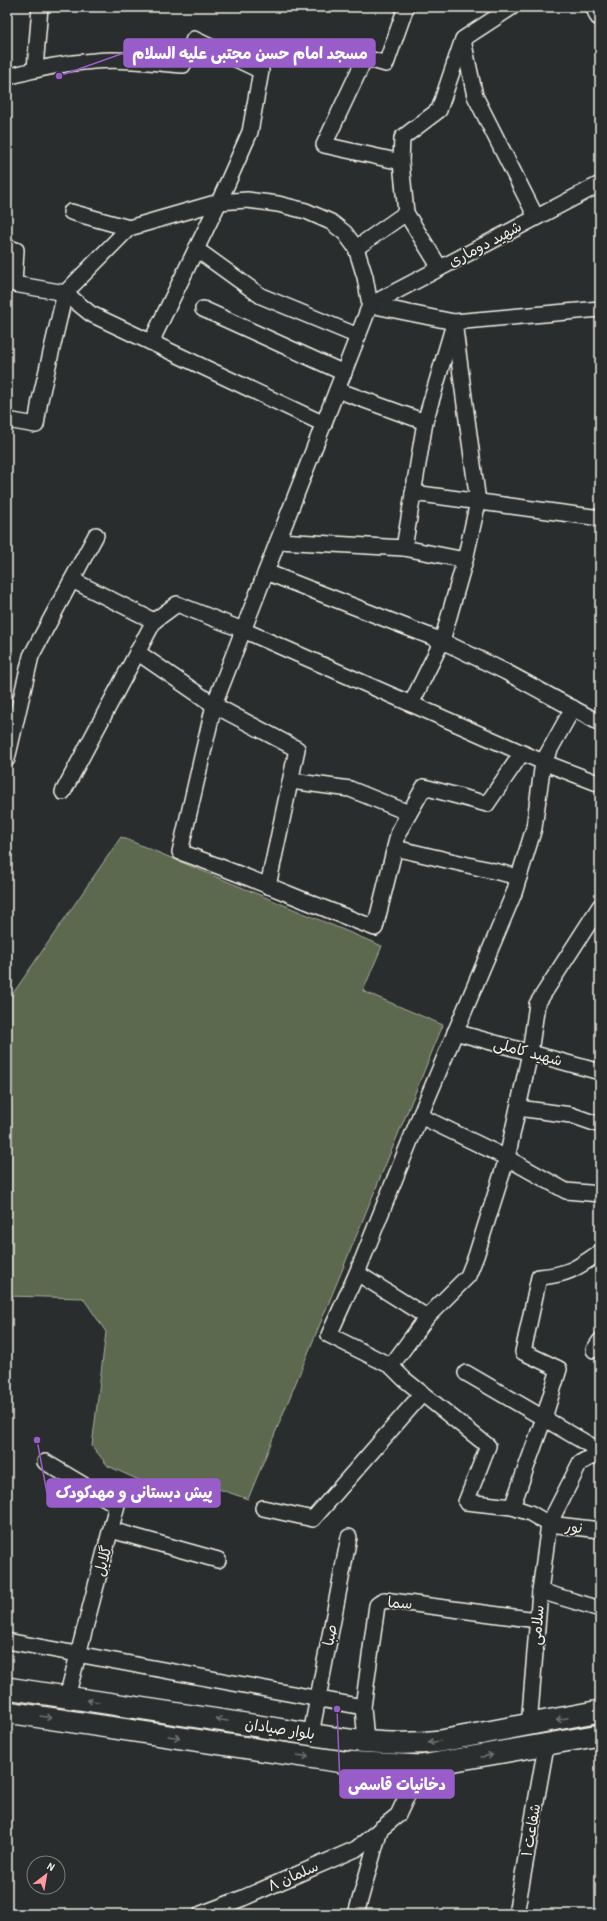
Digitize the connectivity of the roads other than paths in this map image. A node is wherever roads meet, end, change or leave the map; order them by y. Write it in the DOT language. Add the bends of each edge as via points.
graph roads {
  1 [pos="40,7"];
  2 [pos="406,7"];
  3 [pos="512,7"];
  4 [pos="597,7"];
  5 [pos="600,15"];
  6 [pos="463,39"];
  7 [pos="35,69"];
  8 [pos="7,77"];
  9 [pos="401,162"];
  10 [pos="600,184"];
  11 [pos="219,202"];
  12 [pos="71,212"];
  13 [pos="406,213"];
  14 [pos="536,218"];
  15 [pos="129,228"];
  16 [pos="7,247"];
  17 [pos="356,248"];
  18 [pos="196,249"];
  19 [pos="440,268"];
  20 [pos="65,293"];
  21 [pos="370,304"];
  22 [pos="203,309"];
  23 [pos="600,309"];
  24 [pos="454,322"];
  25 [pos="358,336"];
  26 [pos="150,342"];
  27 [pos="344,372"];
  28 [pos="337,390"];
  29 [pos="7,420"];
  30 [pos="426,422"];
  31 [pos="324,424"];
  32 [pos="413,493"];
  33 [pos="478,502"];
  34 [pos="600,518"];
  35 [pos="96,535"];
  36 [pos="278,541"];
  37 [pos="404,548"];
  38 [pos="465,560"];
  39 [pos="266,572"];
  40 [pos="72,580"];
  41 [pos="154,621"];
  42 [pos="243,630"];
  43 [pos="442,641"];
  44 [pos="138,652"];
  45 [pos="411,704"];
  46 [pos="214,705"];
  47 [pos="573,708"];
  48 [pos="600,723"];
  49 [pos="522,753"];
  50 [pos="7,759"];
  51 [pos="543,762"];
  52 [pos="291,781"];
  53 [pos="600,784"];
  54 [pos="63,792"];
  55 [pos="409,813"];
  56 [pos="395,848"];
  57 [pos="519,877"];
  58 [pos="268,886"];
  59 [pos="600,906"];
  60 [pos="455,1032"];
  61 [pos="530,1053"];
  62 [pos="600,1072"];
  63 [pos="518,1108"];
  64 [pos="420,1116"];
  65 [pos="600,1125"];
  66 [pos="507,1158"];
  67 [pos="600,1194"];
  68 [pos="600,1252"];
  69 [pos="357,1273"];
  70 [pos="427,1317"];
  71 [pos="391,1366"];
  72 [pos="466,1373"];
  73 [pos="422,1394"];
  74 [pos="544,1418"];
  75 [pos="600,1452"];
  76 [pos="45,1462"];
  77 [pos="512,1507"];
  78 [pos="262,1508"];
  79 [pos="548,1524"];
  80 [pos="111,1530"];
  81 [pos="600,1530"];
  82 [pos="349,1536"];
  83 [pos="218,1560"];
  84 [pos="540,1591"];
  85 [pos="600,1609"];
  86 [pos="538,1620"];
  87 [pos="7,1641"];
  88 [pos="79,1654"];
  89 [pos="7,1688"];
  90 [pos="67,1697"];
  91 [pos="317,1698"];
  92 [pos="363,1707"];
  93 [pos="600,1711"];
  94 [pos="7,1712"];
  95 [pos="529,1726"];
  96 [pos="311,1734"];
  97 [pos="600,1735"];
  98 [pos="366,1741"];
  99 [pos="546,1746"];
  100 [pos="421,1766"];
  101 [pos="380,1829"];
  102 [pos="243,1898"];
  103 [pos="200,1914"];
  104 [pos="234,1914"];
  105 [pos="356,1914"];
  106 [pos="516,1914"];
  1 -- 7 [label="street"];
  2 -- 9 [label="street" via="386,64 365,58 324,145"];
  3 -- 6 [label="street"];
  4 -- 5 [label="main road"];
  6 -- 9 [label="street" via="439,110 402,138"];
  6 -- 14 [label="street" via="475,96"];
  7 -- 8 [label="street"];
  7 -- 11 [label="street" via="95,60 183,65 194,39 261,71 250,132"];
  9 -- 13 [label="street"];
  10 -- 14 [label="street, شهید دوماری"];
  11 -- 15 [label="street"];
  11 -- 17 [label="street" via="247,200 306,211 331,222 345,233"];
  11 -- 18 [label="street"];
  12 -- 15 [label="street"];
  13 -- 17 [label="street"];
  13 -- 19 [label="street"];
  14 -- 19 [label="street, شهید دوماری"];
  15 -- 20 [label="street"];
  16 -- 20 [label="street" via="16,250 14,284"];
  17 -- 21 [label="street"];
  18 -- 25 [label="street" via="261,296"];
  18 -- 26 [label="street"];
  19 -- 21 [label="street, شهید دوماری"];
  20 -- 26 [label="street" via="91,314"];
  20 -- 29 [label="street" via="36,425"];
  21 -- 24 [label="street"];
  21 -- 25 [label="street"];
  22 -- 27 [label="street"];
  23 -- 24 [label="street"];
  24 -- 30 [label="street"];
  24 -- 33 [label="street"];
  25 -- 27 [label="street"];
  26 -- 31 [label="street"];
  27 -- 28 [label="street"];
  28 -- 30 [label="street"];
  28 -- 31 [label="street"];
  30 -- 32 [label="street"];
  31 -- 36 [label="street"];
  32 -- 33 [label="street"];
  32 -- 37 [label="street"];
  33 -- 34 [label="street"];
  33 -- 38 [label="street"];
  35 -- 40 [label="street"];
  36 -- 37 [label="street"];
  36 -- 39 [label="street"];
  37 -- 38 [label="street"];
  38 -- 43 [label="street"];
  39 -- 42 [label="street"];
  39 -- 43 [label="street"];
  40 -- 41 [label="street"];
  40 -- 50 [label="street" via="31,656"];
  41 -- 42 [label="street" via="178,604"];
  41 -- 44 [label="street"];
  42 -- 45 [label="street"];
  42 -- 46 [label="street"];
  43 -- 45 [label="street"];
  43 -- 47 [label="street"];
  44 -- 46 [label="street"];
  44 -- 54 [label="street"];
  45 -- 49 [label="street"];
  46 -- 52 [label="street" via="297,749"];
  46 -- 58 [label="street" via="180,852"];
  47 -- 48 [label="street"];
  47 -- 51 [label="street"];
  49 -- 51 [label="street"];
  49 -- 55 [label="street" via="487,804 424,787"];
  51 -- 53 [label="street"];
  51 -- 57 [label="street" via="534,828"];
  52 -- 55 [label="street" via="350,788"];
  52 -- 58 [label="street"];
  55 -- 56 [label="street" via="398,831"];
  56 -- 57 [label="street"];
  56 -- 58 [label="street" via="375,928"];
  57 -- 60 [label="street"];
  59 -- 61 [label="street" via="538,1004"];
  60 -- 61 [label="street, شهید کاملی"];
  60 -- 64 [label="street"];
  61 -- 62 [label="street, شهید کاملی"];
  61 -- 63 [label="street"];
  63 -- 65 [label="street" via="571,1115"];
  63 -- 66 [label="street"];
  64 -- 66 [label="street"];
  64 -- 69 [label="street"];
  66 -- 67 [label="street" via="566,1191"];
  66 -- 70 [label="street" via="468,1276"];
  68 -- 74 [label="street" via="573,1271 539,1277 523,1352 559,1369"];
  69 -- 70 [label="street"];
  69 -- 71 [label="street" via="329,1335"];
  70 -- 71 [label="street"];
  71 -- 73 [label="street"];
  72 -- 74 [label="street"];
  73 -- 77 [label="street" via="488,1446 466,1502"];
  73 -- 78 [label="street" via="313,1519"];
  74 -- 75 [label="street"];
  74 -- 77 [label="street"];
  75 -- 79 [label="street" via="580,1463"];
  76 -- 80 [label="street, گلایل" via="117,1505"];
  77 -- 79 [label="street" via="530,1513"];
  79 -- 81 [label="street, نور"];
  79 -- 84 [label="street, سلامی"];
  80 -- 83 [label="street"];
  80 -- 88 [label="street, گلایل"];
  82 -- 91 [label="street, صبا"];
  84 -- 85 [label="street"];
  84 -- 86 [label="street, سلامی"];
  86 -- 92 [label="street, سما" via="384,1600 377,1604 375,1614"];
  86 -- 95 [label="street, سلامی"];
  87 -- 88 [label="street"];
  88 -- 90 [label="street, گلایل"];
  88 -- 91 [label="street"];
  89 -- 90 [label="main road, بلوار صیادان"];
  96 -- 90 [label="main road, بلوار صیادان, one-way"];
  91 -- 92 [label="street"];
  91 -- 96 [label="street, صبا"];
  92 -- 98 [label="street, سما"];
  93 -- 95 [label="main road, بلوار صیادان, one-way"];
  94 -- 100 [label="main road, بلوار صیادان, one-way" via="343,1762"];
  95 -- 98 [label="main road, بلوار صیادان, one-way" via="421,1744"];
  96 -- 98 [label="main road, بلوار صیادان"];
  97 -- 99 [label="main road, بلوار صیادان"];
  100 -- 99 [label="main road, بلوار صیادان, one-way"];
  99 -- 106 [label="street, شفاعت ۱"];
  100 -- 101 [label="street, سلمان ۸" via="398,1815"];
  101 -- 102 [label="street, سلمان ۸" via="356,1849"];
  101 -- 105 [label="street"];
  102 -- 103 [label="street, سلمان ۸"];
  102 -- 104 [label="street"];
}
